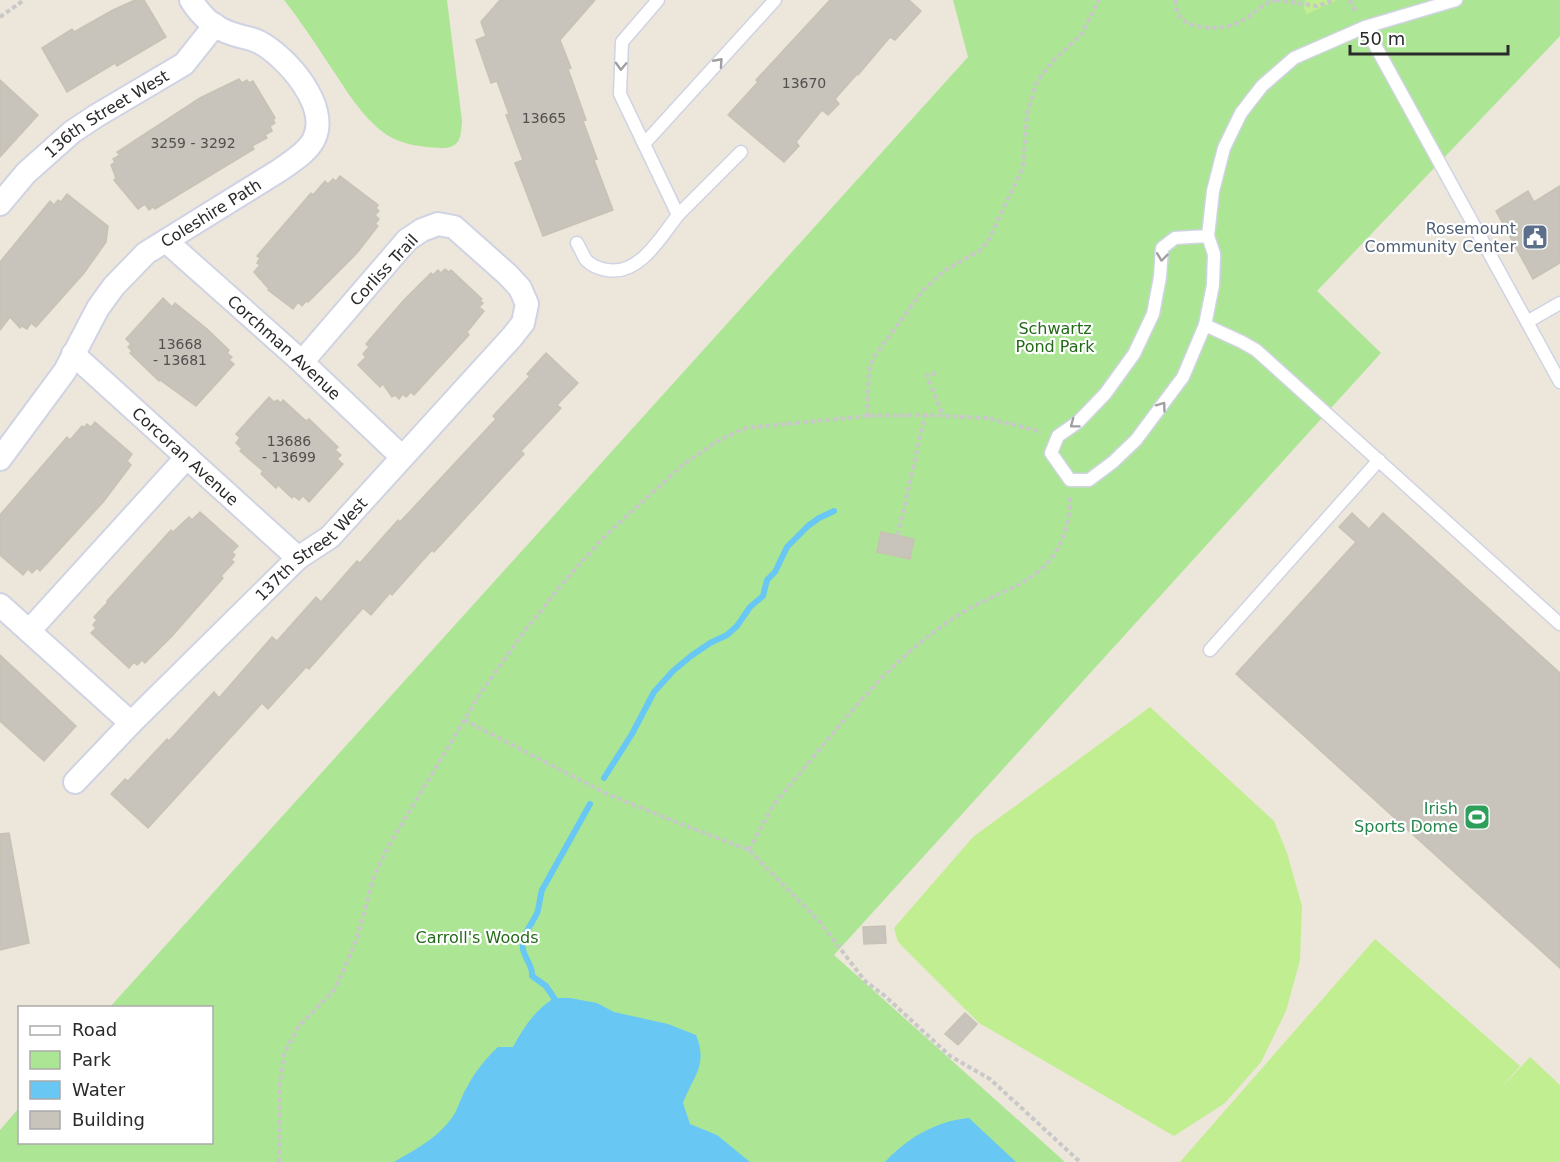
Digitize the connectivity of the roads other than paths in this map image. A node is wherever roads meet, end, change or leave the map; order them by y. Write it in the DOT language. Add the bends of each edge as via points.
graph roads {
  1 [pos="191,0"];
  2 [pos="658,0"];
  3 [pos="775,0"];
  4 [pos="1456,0"];
  5 [pos="215,25"];
  6 [pos="1365,27"];
  7 [pos="644,144"];
  8 [pos="741,152"];
  9 [pos="0,204"];
  10 [pos="678,215"];
  11 [pos="1208,236"];
  12 [pos="166,241"];
  13 [pos="577,243"];
  14 [pos="1560,303"];
  15 [pos="527,304"];
  16 [pos="1527,322"];
  17 [pos="1205,325"];
  18 [pos="74,354"];
  19 [pos="302,362"];
  20 [pos="1560,382"];
  21 [pos="187,457"];
  22 [pos="402,457"];
  23 [pos="0,459"];
  24 [pos="1379,460"];
  25 [pos="298,558"];
  26 [pos="0,605"];
  27 [pos="1560,624"];
  28 [pos="29,631"];
  29 [pos="1210,650"];
  30 [pos="131,723"];
  31 [pos="75,782"];
  1 -- 5 [label="street, Coleshire Path" via="202,18"];
  2 -- 7 [label="lane, one-way" via="622,42 620,94"];
  7 -- 3 [label="lane, one-way"];
  4 -- 6 [label="lane"];
  5 -- 9 [label="street, 136th Street West" via="184,64 72,132 26,173"];
  5 -- 12 [label="street, Coleshire Path" via="258,41 306,86 318,118 314,140 280,170"];
  6 -- 11 [label="lane" via="1294,58 1262,86 1224,148 1213,191"];
  6 -- 16 [label="lane"];
  7 -- 10 [label="lane"];
  8 -- 10 [label="lane"];
  10 -- 13 [label="lane" via="634,266 618,272 598,268 587,260"];
  11 -- 17 [label="lane" via="1214,254 1213,285"];
  11 -- 17 [label="lane, one-way" via="1175,238 1162,248 1153,314 1134,354 1105,394 1058,436 1051,453 1070,480 1089,480 1136,440 1183,378"];
  12 -- 18 [label="street, Coleshire Path" via="146,253 114,286"];
  12 -- 19 [label="street, Corchman Avenue"];
  14 -- 16 [label="lane"];
  15 -- 19 [label="street, Corliss Trail" via="508,275 454,226 438,224 407,240"];
  15 -- 22 [label="street, 137th Street West" via="523,322 512,337"];
  16 -- 20 [label="lane"];
  17 -- 24 [label="lane" via="1256,350"];
  18 -- 21 [label="street, Corcoran Avenue"];
  18 -- 23 [label="street, Coleshire Path"];
  19 -- 22 [label="street, Corchman Avenue"];
  21 -- 25 [label="street, Corcoran Avenue"];
  21 -- 28 [label="street"];
  22 -- 25 [label="street, 137th Street West" via="330,537"];
  24 -- 27 [label="lane"];
  24 -- 29 [label="lane"];
  25 -- 30 [label="street, 137th Street West"];
  26 -- 28 [label="street"];
  28 -- 30 [label="street"];
  30 -- 31 [label="street, 137th Street West"];
}
